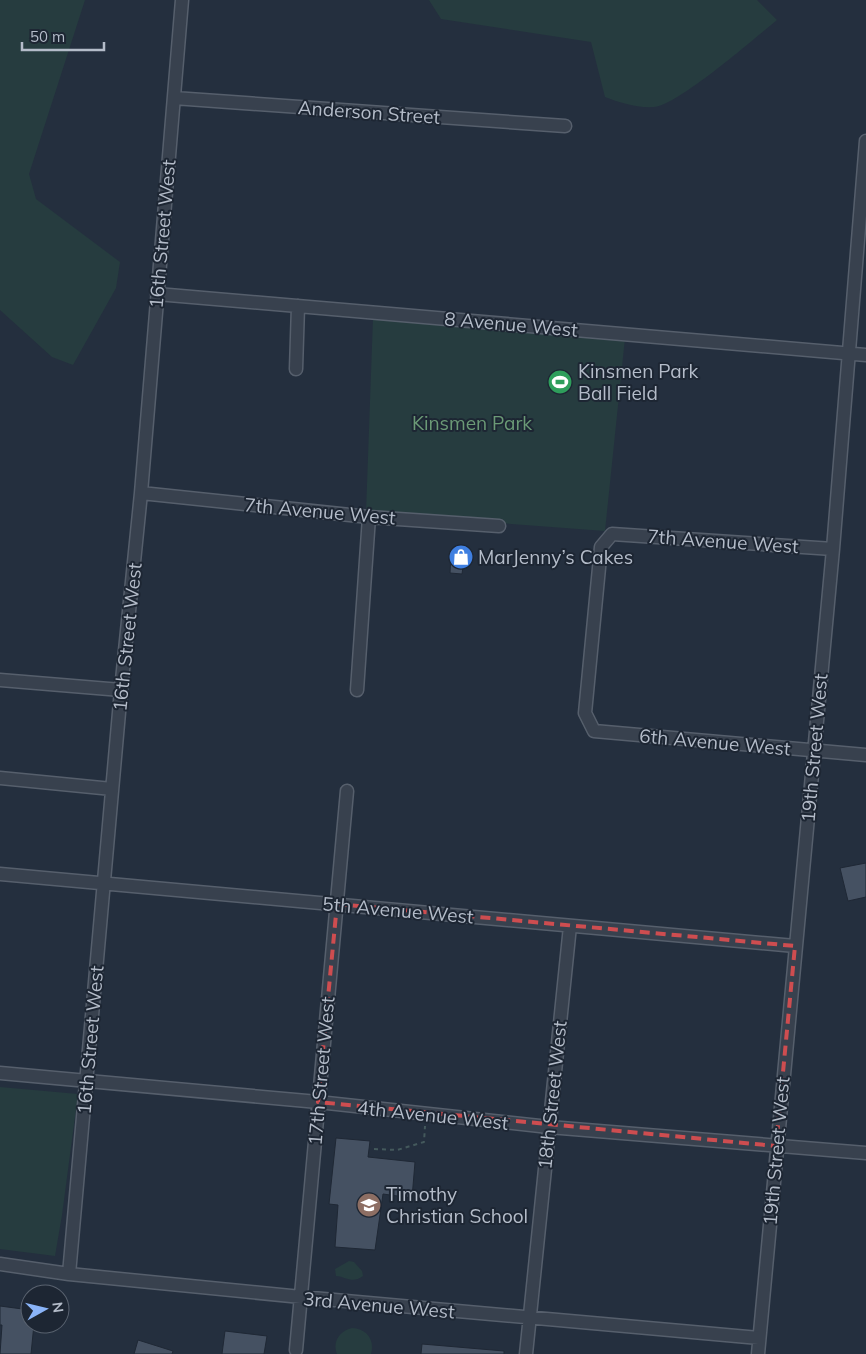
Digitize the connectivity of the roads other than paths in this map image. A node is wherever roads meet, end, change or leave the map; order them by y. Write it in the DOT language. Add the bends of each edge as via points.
graph roads {
  1 [pos="182,0"];
  2 [pos="174,98"];
  3 [pos="564,126"];
  4 [pos="866,141"];
  5 [pos="865,160"];
  6 [pos="157,294"];
  7 [pos="298,306"];
  8 [pos="849,354"];
  9 [pos="866,355"];
  10 [pos="296,369"];
  11 [pos="141,493"];
  12 [pos="369,517"];
  13 [pos="499,526"];
  14 [pos="834,548"];
  15 [pos="0,680"];
  16 [pos="121,690"];
  17 [pos="357,690"];
  18 [pos="594,731"];
  19 [pos="813,751"];
  20 [pos="866,755"];
  21 [pos="0,778"];
  22 [pos="112,789"];
  23 [pos="347,791"];
  24 [pos="0,874"];
  25 [pos="105,883"];
  26 [pos="337,904"];
  27 [pos="570,926"];
  28 [pos="795,946"];
  29 [pos="0,1073"];
  30 [pos="86,1080"];
  31 [pos="318,1102"];
  32 [pos="549,1127"];
  33 [pos="776,1146"];
  34 [pos="866,1153"];
  35 [pos="0,1264"];
  36 [pos="69,1274"];
  37 [pos="301,1297"];
  38 [pos="528,1319"];
  39 [pos="759,1338"];
  40 [pos="296,1350"];
  41 [pos="526,1354"];
  42 [pos="758,1354"];
  1 -- 2 [label="street, 16th Street West"];
  2 -- 3 [label="street, Anderson Street"];
  2 -- 6 [label="street, 16th Street West"];
  4 -- 5 [label="street, 19th Street West"];
  5 -- 8 [label="street, 19th Street West"];
  6 -- 7 [label="street, 8 Avenue West"];
  6 -- 11 [label="street, 16th Street West"];
  7 -- 8 [label="street, 8 Avenue West"];
  7 -- 10 [label="street"];
  8 -- 9 [label="street, 8 Avenue West"];
  8 -- 14 [label="street, 19th Street West"];
  11 -- 12 [label="street, 7th Avenue West"];
  11 -- 16 [label="street, 16th Street West"];
  12 -- 13 [label="street, 7th Avenue West"];
  12 -- 17 [label="street"];
  14 -- 18 [label="street, 7th Avenue West" via="612,534 601,546 585,713"];
  14 -- 19 [label="street, 19th Street West"];
  15 -- 16 [label="street"];
  16 -- 22 [label="street, 16th Street West"];
  18 -- 19 [label="street, 6th Avenue West"];
  19 -- 20 [label="street, 6th Avenue West"];
  19 -- 28 [label="street, 19th Street West"];
  21 -- 22 [label="street"];
  22 -- 25 [label="street, 16th Street West"];
  23 -- 26 [label="street, 17th Street West"];
  24 -- 25 [label="street, 5th Avenue West"];
  25 -- 26 [label="street, 5th Avenue West"];
  25 -- 30 [label="street, 16th Street West"];
  26 -- 27 [label="street, 5th Avenue West"];
  26 -- 31 [label="street, 17th Street West"];
  27 -- 28 [label="street, 5th Avenue West"];
  27 -- 32 [label="street, 18th Street West"];
  28 -- 33 [label="street, 19th Street West"];
  29 -- 30 [label="street, 4th Avenue West"];
  30 -- 31 [label="street, 4th Avenue West"];
  30 -- 36 [label="street, 16th Street West"];
  31 -- 32 [label="street, 4th Avenue West"];
  31 -- 37 [label="street, 17th Street West"];
  32 -- 33 [label="street, 4th Avenue West"];
  32 -- 38 [label="street, 18th Street West"];
  33 -- 34 [label="street, 4th Avenue West"];
  33 -- 39 [label="street, 19th Street West"];
  35 -- 36 [label="street, 3rd Avenue West"];
  36 -- 37 [label="street, 3rd Avenue West"];
  37 -- 38 [label="street, 3rd Avenue West"];
  37 -- 40 [label="street, 17th Street West"];
  38 -- 39 [label="street, 3rd Avenue West"];
  38 -- 41 [label="street, 18th Street West"];
  39 -- 42 [label="street, 19th Street West"];
}
